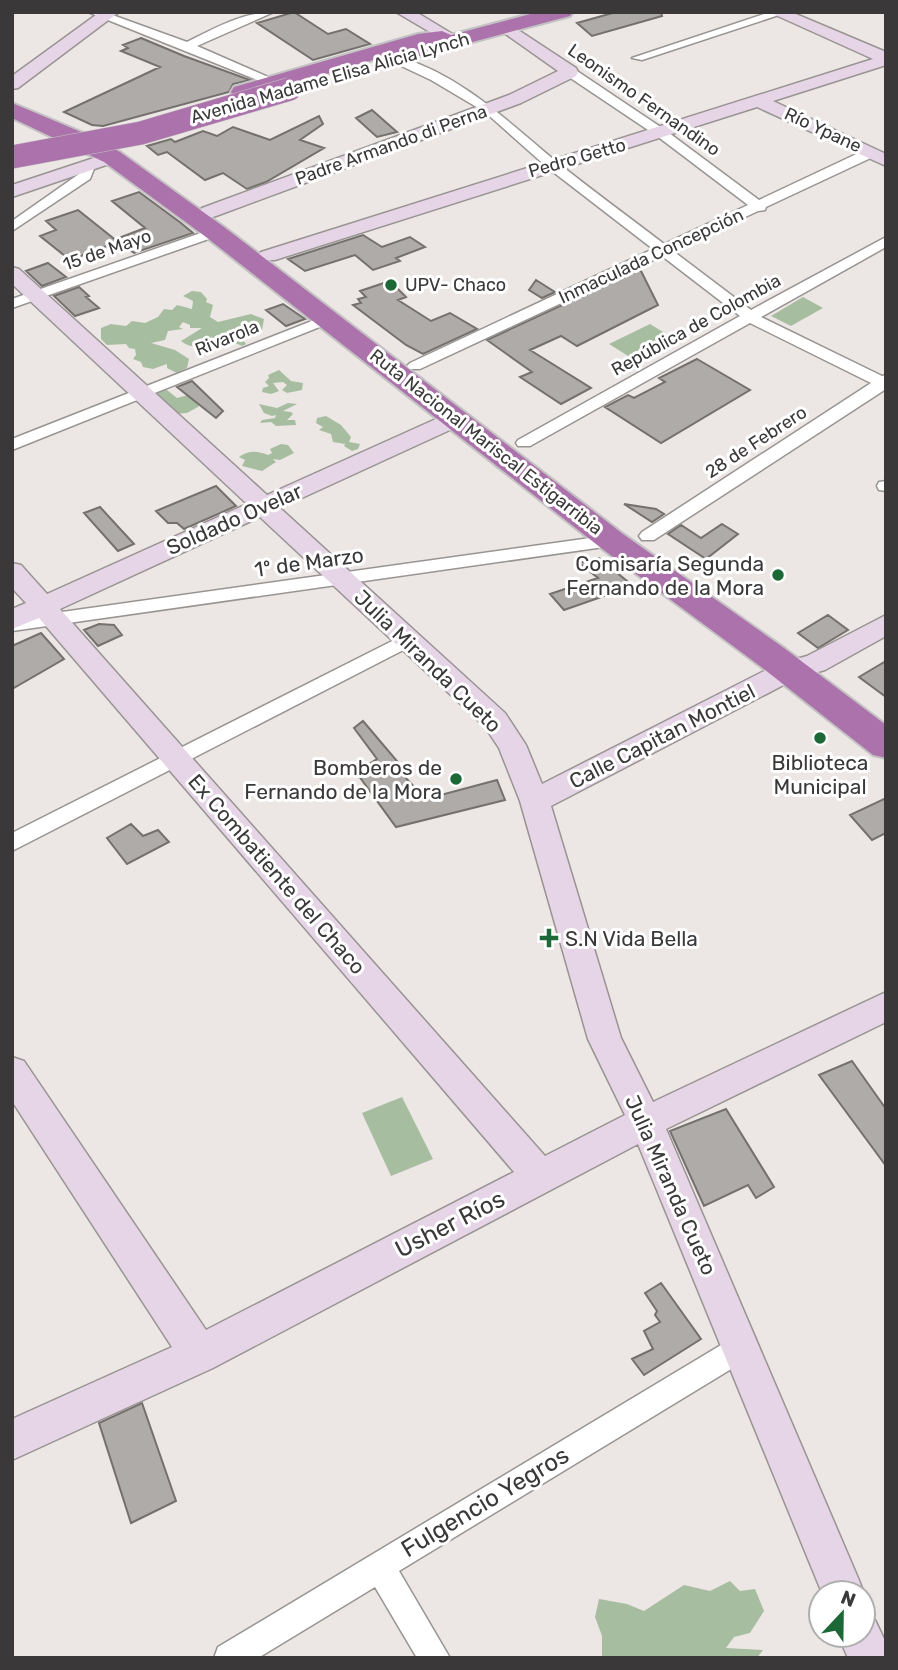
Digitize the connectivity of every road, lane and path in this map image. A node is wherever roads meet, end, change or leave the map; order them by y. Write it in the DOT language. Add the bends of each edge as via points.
graph roads {
  1 [pos="269,12"];
  2 [pos="404,12"];
  3 [pos="563,12"];
  4 [pos="778,13"];
  5 [pos="103,14"];
  6 [pos="513,20"];
  7 [pos="447,38"];
  8 [pos="188,46"];
  9 [pos="638,58"];
  10 [pos="886,59"];
  11 [pos="399,61"];
  12 [pos="570,72"];
  13 [pos="12,84"];
  14 [pos="284,86"];
  15 [pos="12,98"];
  16 [pos="759,101"];
  17 [pos="489,109"];
  18 [pos="12,110"];
  19 [pos="43,124"];
  20 [pos="661,133"];
  21 [pos="99,147"];
  22 [pos="12,148"];
  23 [pos="880,153"];
  24 [pos="12,159"];
  25 [pos="553,164"];
  26 [pos="12,191"];
  27 [pos="760,206"];
  28 [pos="212,222"];
  29 [pos="12,228"];
  30 [pos="886,241"];
  31 [pos="663,249"];
  32 [pos="268,256"];
  33 [pos="12,273"];
  34 [pos="37,295"];
  35 [pos="12,304"];
  36 [pos="750,317"];
  37 [pos="327,319"];
  38 [pos="415,366"];
  39 [pos="884,382"];
  40 [pos="141,393"];
  41 [pos="490,431"];
  42 [pos="12,445"];
  43 [pos="263,506"];
  44 [pos="648,536"];
  45 [pos="612,541"];
  46 [pos="12,571"];
  47 [pos="344,580"];
  48 [pos="49,613"];
  49 [pos="12,623"];
  50 [pos="886,624"];
  51 [pos="408,639"];
  52 [pos="802,667"];
  53 [pos="886,715"];
  54 [pos="886,745"];
  55 [pos="175,758"];
  56 [pos="535,801"];
  57 [pos="12,843"];
  58 [pos="886,1006"];
  59 [pos="12,1073"];
  60 [pos="646,1122"];
  61 [pos="541,1177"];
  62 [pos="741,1347"];
  63 [pos="199,1354"];
  64 [pos="12,1440"];
  65 [pos="379,1566"];
  66 [pos="837,1579"];
  67 [pos="229,1658"];
  68 [pos="435,1658"];
  1 -- 8 [label="street"];
  2 -- 7 [label="street"];
  3 -- 6 [label="highway, Avenida Madame Elisa Alicia Lynch"];
  4 -- 9 [label="street"];
  4 -- 10 [label="street"];
  5 -- 8 [label="street"];
  5 -- 13 [label="street"];
  6 -- 7 [label="highway, Avenida Madame Elisa Alicia Lynch"];
  6 -- 12 [label="street, Leonismo Fernandino"];
  7 -- 11 [label="highway" via="439,49"];
  7 -- 14 [label="highway, Avenida Madame Elisa Alicia Lynch"];
  8 -- 14 [label="street"];
  10 -- 16 [label="street, Pedro Getto"];
  11 -- 17 [label="street"];
  11 -- 21 [label="highway" via="143,137 134,144"];
  12 -- 17 [label="street, Padre Armando di Perna"];
  12 -- 20 [label="street, Leonismo Fernandino"];
  14 -- 21 [label="highway, Avenida Madame Elisa Alicia Lynch, bridge"];
  15 -- 21 [label="highway"];
  16 -- 20 [label="street, Pedro Getto"];
  16 -- 23 [label="street, Río Ypane"];
  17 -- 25 [label="street"];
  17 -- 28 [label="street, Padre Armando di Perna"];
  18 -- 19 [label="highway"];
  19 -- 21 [label="highway"];
  19 -- 22 [label="highway" via="56,132 53,139"];
  20 -- 25 [label="street, Pedro Getto"];
  20 -- 27 [label="street, Leonismo Fernandino"];
  21 -- 22 [label="highway, bridge"];
  21 -- 24 [label="highway"];
  21 -- 26 [label="street"];
  21 -- 28 [label="highway, Ruta Nacional Mariscal Estigarribia"];
  21 -- 29 [label="street" via="85,176"];
  23 -- 27 [label="street, Inmaculada Concepción"];
  25 -- 31 [label="street"];
  25 -- 32 [label="street, Pedro Getto"];
  27 -- 31 [label="street, Inmaculada Concepción"];
  28 -- 32 [label="highway, Ruta Nacional Mariscal Estigarribia"];
  28 -- 34 [label="street, 15 de Mayo"];
  28 -- 37 [label="highway, Ruta Nacional Mariscal Estigarribia"];
  30 -- 36 [label="street, República de Colombia"];
  31 -- 36 [label="street"];
  31 -- 38 [label="street, Inmaculada Concepción"];
  32 -- 38 [label="highway, Ruta Nacional Mariscal Estigarribia"];
  33 -- 34 [label="street, Julia Miranda Cueto"];
  34 -- 35 [label="street, 15 de Mayo"];
  34 -- 40 [label="street, Julia Miranda Cueto"];
  36 -- 39 [label="street"];
  36 -- 41 [label="street, República de Colombia"];
  37 -- 40 [label="street, Rivarola"];
  37 -- 41 [label="highway, Ruta Nacional Mariscal Estigarribia"];
  38 -- 41 [label="highway, Ruta Nacional Mariscal Estigarribia"];
  39 -- 44 [label="street, 28 de Febrero"];
  40 -- 42 [label="street, Rivarola"];
  40 -- 43 [label="street, Julia Miranda Cueto"];
  41 -- 43 [label="street, Soldado Ovelar"];
  41 -- 44 [label="highway, Ruta Nacional Mariscal Estigarribia"];
  41 -- 45 [label="highway, Ruta Nacional Mariscal Estigarribia"];
  43 -- 47 [label="street, Julia Miranda Cueto"];
  43 -- 48 [label="street, Soldado Ovelar"];
  44 -- 52 [label="highway, Ruta Nacional Mariscal Estigarribia"];
  45 -- 47 [label="street, 1º de Marzo"];
  45 -- 52 [label="highway, Ruta Nacional Mariscal Estigarribia"];
  46 -- 48 [label="street, Ex Combatiente del Chaco"];
  47 -- 48 [label="street, 1º de Marzo"];
  47 -- 51 [label="street, Julia Miranda Cueto"];
  48 -- 49 [label="street, Soldado Ovelar"];
  48 -- 55 [label="street, Ex Combatiente del Chaco"];
  50 -- 52 [label="street, Calle Capitan Montiel"];
  51 -- 55 [label="street"];
  51 -- 56 [label="street, Julia Miranda Cueto" via="495,720 512,745"];
  52 -- 53 [label="highway, Ruta Nacional Mariscal Estigarribia"];
  52 -- 54 [label="highway, Ruta Nacional Mariscal Estigarribia"];
  52 -- 56 [label="street, Calle Capitan Montiel"];
  55 -- 57 [label="street"];
  55 -- 61 [label="street, Ex Combatiente del Chaco"];
  56 -- 60 [label="street, Julia Miranda Cueto" via="605,1039"];
  58 -- 60 [label="street, Usher Ríos"];
  59 -- 63 [label="street"];
  60 -- 61 [label="street, Usher Ríos"];
  60 -- 62 [label="street, Julia Miranda Cueto"];
  61 -- 63 [label="street, Usher Ríos"];
  62 -- 65 [label="street, Fulgencio Yegros"];
  62 -- 66 [label="street, Julia Miranda Cueto"];
  63 -- 64 [label="street, Usher Ríos"];
  65 -- 67 [label="street, Fulgencio Yegros"];
  65 -- 68 [label="street"];
}
